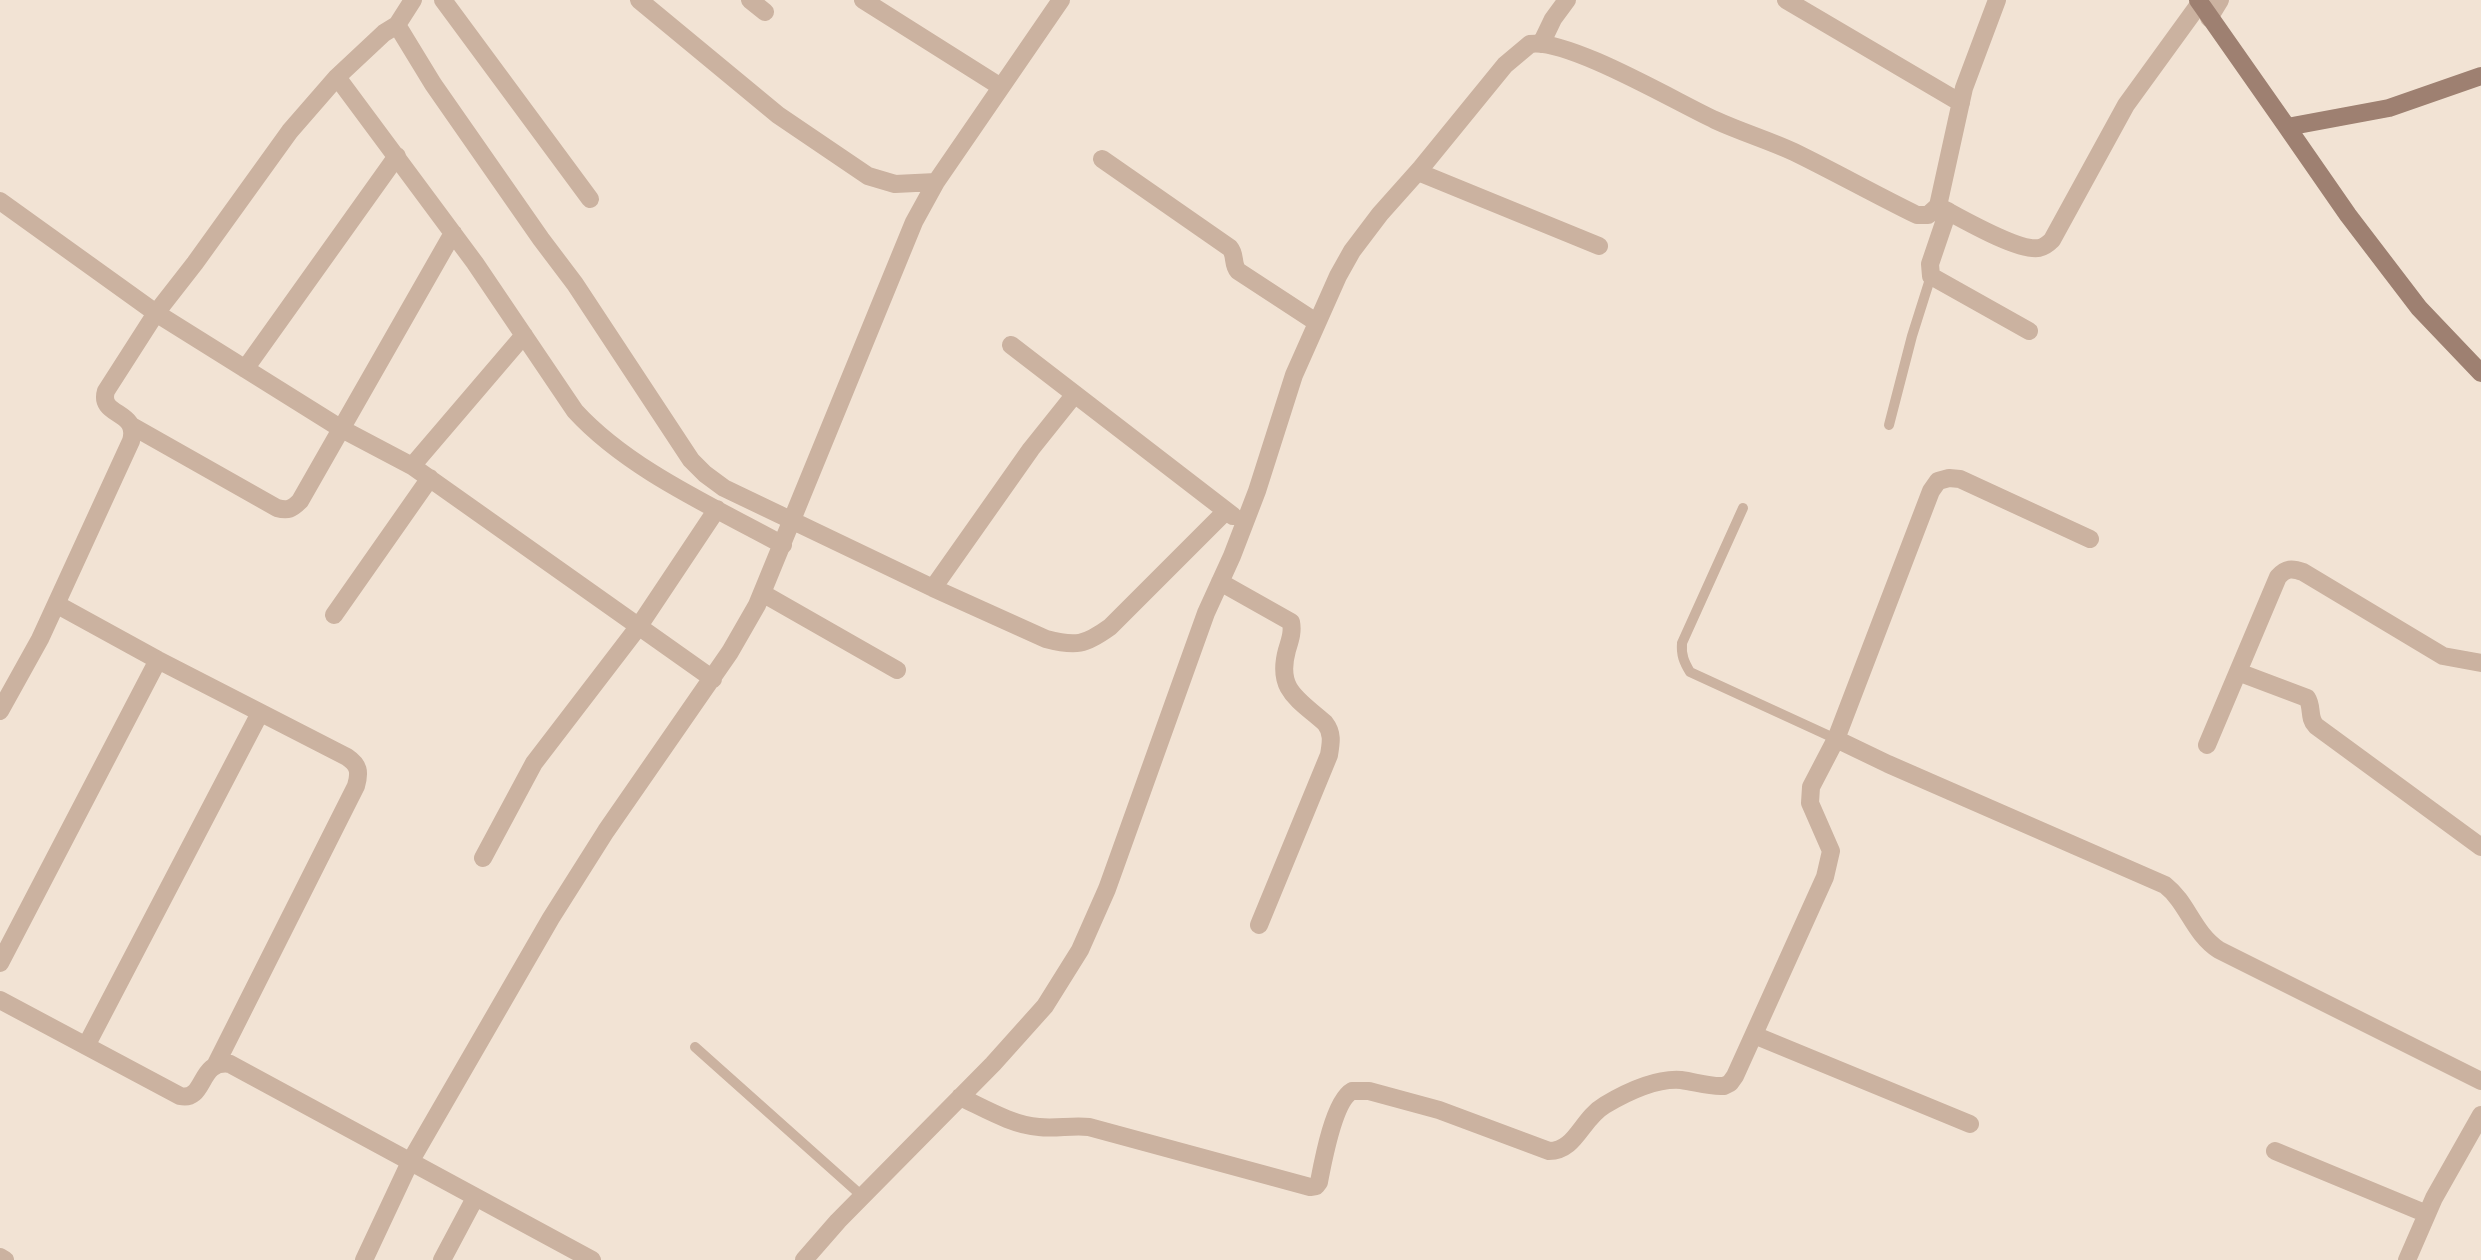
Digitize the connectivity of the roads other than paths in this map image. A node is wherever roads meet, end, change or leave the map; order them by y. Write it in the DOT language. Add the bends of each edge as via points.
graph roads {
  1 [pos="413,0"];
  2 [pos="443,0"];
  3 [pos="639,0"];
  4 [pos="750,0"];
  5 [pos="863,0"];
  6 [pos="1061,0"];
  7 [pos="1546,0"];
  8 [pos="1567,0"];
  9 [pos="1786,0"];
  10 [pos="1997,0"];
  11 [pos="2220,0"];
  12 [pos="2202,7"];
  13 [pos="765,12"];
  14 [pos="1553,19"];
  15 [pos="391,29"];
  16 [pos="1541,44"];
  17 [pos="2481,76"];
  18 [pos="337,77"];
  19 [pos="1001,87"];
  20 [pos="1961,103"];
  21 [pos="2287,127"];
  22 [pos="397,156"];
  23 [pos="1102,159"];
  24 [pos="1418,172"];
  25 [pos="936,182"];
  26 [pos="590,199"];
  27 [pos="0,201"];
  28 [pos="1943,209"];
  29 [pos="453,233"];
  30 [pos="1599,246"];
  31 [pos="1931,276"];
  32 [pos="156,313"];
  33 [pos="1316,322"];
  34 [pos="2029,331"];
  35 [pos="524,335"];
  36 [pos="1011,345"];
  37 [pos="245,369"];
  38 [pos="2481,373"];
  39 [pos="1075,394"];
  40 [pos="1889,425"];
  41 [pos="132,426"];
  42 [pos="340,428"];
  43 [pos="412,466"];
  44 [pos="430,478"];
  45 [pos="1742,508"];
  46 [pos="718,509"];
  47 [pos="1234,517"];
  48 [pos="788,532"];
  49 [pos="2090,539"];
  50 [pos="1220,582"];
  51 [pos="933,588"];
  52 [pos="762,593"];
  53 [pos="56,604"];
  54 [pos="334,615"];
  55 [pos="639,626"];
  56 [pos="158,660"];
  57 [pos="2481,663"];
  58 [pos="897,670"];
  59 [pos="2238,672"];
  60 [pos="713,678"];
  61 [pos="0,711"];
  62 [pos="260,713"];
  63 [pos="1836,739"];
  64 [pos="2207,745"];
  65 [pos="2481,847"];
  66 [pos="483,858"];
  67 [pos="1259,925"];
  68 [pos="0,963"];
  69 [pos="0,1000"];
  70 [pos="1754,1035"];
  71 [pos="86,1046"];
  72 [pos="695,1047"];
  73 [pos="216,1064"];
  74 [pos="2481,1080"];
  75 [pos="960,1097"];
  76 [pos="2481,1115"];
  77 [pos="1970,1124"];
  78 [pos="2275,1151"];
  79 [pos="410,1162"];
  80 [pos="862,1196"];
  81 [pos="475,1198"];
  82 [pos="2427,1214"];
  83 [pos="0,1257"];
  84 [pos="587,1259"];
  85 [pos="5,1260"];
  86 [pos="364,1260"];
  87 [pos="442,1260"];
  88 [pos="804,1260"];
  89 [pos="2407,1260"];
  1 -- 15 [label="street"];
  2 -- 26 [label="street"];
  3 -- 25 [label="street" via="778,114 868,176 895,184"];
  4 -- 13 [label="street"];
  5 -- 19 [label="street"];
  6 -- 19 [label="street"];
  7 -- 14 [label="street"];
  8 -- 14 [label="street"];
  9 -- 20 [label="street"];
  10 -- 20 [label="street"];
  11 -- 12 [label="street"];
  12 -- 21 [label="main road"];
  12 -- 28 [label="street" via="2126,105 2052,240 2042,248 2016,245"];
  14 -- 16 [label="street"];
  15 -- 18 [label="street"];
  15 -- 48 [label="street" via="575,284 691,460"];
  16 -- 24 [label="street" via="1530,44 1510,60"];
  16 -- 28 [label="street" via="1620,72 1917,215"];
  17 -- 21 [label="main road" via="2389,108"];
  18 -- 22 [label="street"];
  18 -- 32 [label="street" via="290,131"];
  19 -- 25 [label="street"];
  20 -- 28 [label="street"];
  21 -- 38 [label="main road" via="2419,308"];
  22 -- 29 [label="street"];
  22 -- 37 [label="street"];
  23 -- 33 [label="street" via="1230,248 1238,271"];
  24 -- 30 [label="street"];
  24 -- 33 [label="street" via="1352,251"];
  25 -- 48 [label="street" via="895,263"];
  27 -- 32 [label="street"];
  28 -- 31 [label="street"];
  29 -- 35 [label="street"];
  29 -- 42 [label="street"];
  31 -- 34 [label="street"];
  31 -- 40 [label="lane"];
  32 -- 37 [label="street"];
  32 -- 41 [label="street" via="104,395 108,406"];
  33 -- 47 [label="street" via="1284,401 1259,484"];
  35 -- 43 [label="street"];
  35 -- 46 [label="street" via="575,411 594,431"];
  36 -- 39 [label="street"];
  37 -- 42 [label="street"];
  39 -- 47 [label="street"];
  39 -- 51 [label="street"];
  41 -- 42 [label="street" via="286,510 300,501"];
  41 -- 53 [label="street" via="131,441"];
  42 -- 43 [label="street"];
  43 -- 44 [label="street"];
  44 -- 54 [label="street"];
  44 -- 55 [label="street"];
  45 -- 63 [label="lane" via="1682,643 1685,664 1690,672"];
  46 -- 48 [label="street"];
  46 -- 55 [label="street"];
  47 -- 50 [label="street"];
  47 -- 51 [label="street" via="1110,627 1080,644 1046,639"];
  48 -- 51 [label="street"];
  48 -- 52 [label="street"];
  49 -- 63 [label="street" via="1960,479 1938,481"];
  50 -- 67 [label="street" via="1291,622 1285,683 1329,728 1331,742"];
  50 -- 75 [label="street" via="1107,889 1080,950 1045,1006"];
  52 -- 58 [label="street"];
  52 -- 60 [label="street"];
  53 -- 56 [label="street"];
  53 -- 61 [label="street"];
  55 -- 60 [label="street"];
  55 -- 66 [label="street" via="534,763"];
  56 -- 62 [label="street"];
  56 -- 68 [label="street"];
  57 -- 59 [label="street" via="2443,656 2291,568 2278,577"];
  59 -- 64 [label="street"];
  59 -- 65 [label="street" via="2306,698 2312,723"];
  60 -- 79 [label="street" via="551,918"];
  62 -- 71 [label="street"];
  62 -- 73 [label="street" via="347,757 355,763 359,778"];
  63 -- 70 [label="street" via="1809,796 1831,851 1830,861"];
  63 -- 74 [label="street" via="2165,885 2207,942 2219,950"];
  69 -- 71 [label="street"];
  70 -- 75 [label="street" via="1730,1083 1714,1087 1665,1080 1631,1091 1595,1110 1559,1151 1439,1110 1369,1091 1352,1091 1343,1100 1319,1182 1310,1187 1089,1128 1024,1125"];
  70 -- 77 [label="street"];
  71 -- 73 [label="street" via="186,1098"];
  72 -- 80 [label="lane"];
  73 -- 79 [label="street" via="230,1064"];
  75 -- 80 [label="street"];
  76 -- 82 [label="street"];
  78 -- 82 [label="street"];
  79 -- 81 [label="street"];
  79 -- 86 [label="street"];
  80 -- 88 [label="street"];
  81 -- 84 [label="street"];
  81 -- 87 [label="street"];
  82 -- 89 [label="street"];
  83 -- 85 [label="street"];
}
